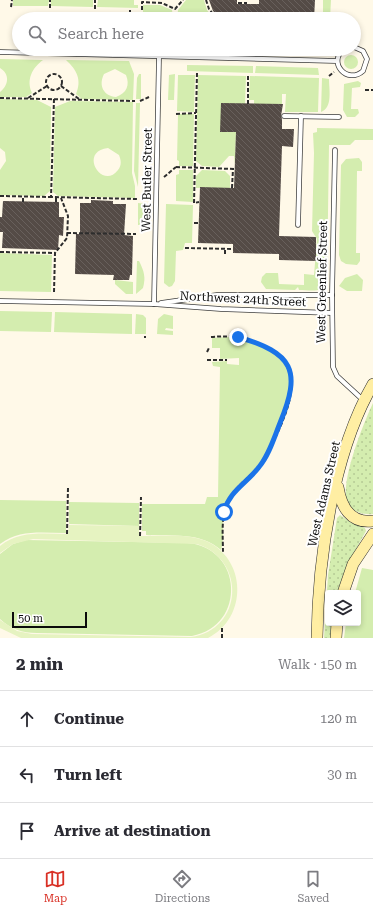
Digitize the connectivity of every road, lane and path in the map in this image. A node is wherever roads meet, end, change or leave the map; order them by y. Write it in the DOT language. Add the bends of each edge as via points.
graph roads {
  1 [pos="12,0"];
  2 [pos="50,0"];
  3 [pos="95,0"];
  4 [pos="183,0"];
  5 [pos="206,0"];
  6 [pos="142,1"];
  7 [pos="238,2"];
  8 [pos="247,3"];
  9 [pos="12,8"];
  10 [pos="50,8"];
  11 [pos="95,9"];
  12 [pos="142,10"];
  13 [pos="211,12"];
  14 [pos="361,50"];
  15 [pos="0,52"];
  16 [pos="12,52"];
  17 [pos="150,56"];
  18 [pos="338,56"];
  19 [pos="159,57"];
  20 [pos="337,61"];
  21 [pos="197,73"];
  22 [pos="248,75"];
  23 [pos="47,86"];
  24 [pos="61,86"];
  25 [pos="365,90"];
  26 [pos="373,90"];
  27 [pos="149,97"];
  28 [pos="0,98"];
  29 [pos="28,98"];
  30 [pos="54,99"];
  31 [pos="79,99"];
  32 [pos="135,101"];
  33 [pos="140,101"];
  34 [pos="248,104"];
  35 [pos="196,113"];
  36 [pos="176,114"];
  37 [pos="284,116"];
  38 [pos="301,116"];
  39 [pos="339,117"];
  40 [pos="335,150"];
  41 [pos="195,168"];
  42 [pos="166,175"];
  43 [pos="232,188"];
  44 [pos="0,196"];
  45 [pos="23,196"];
  46 [pos="51,197"];
  47 [pos="56,197"];
  48 [pos="61,198"];
  49 [pos="137,199"];
  50 [pos="23,202"];
  51 [pos="56,202"];
  52 [pos="199,202"];
  53 [pos="194,223"];
  54 [pos="199,223"];
  55 [pos="298,224"];
  56 [pos="67,233"];
  57 [pos="136,234"];
  58 [pos="23,248"];
  59 [pos="185,248"];
  60 [pos="225,248"];
  61 [pos="233,248"];
  62 [pos="0,252"];
  63 [pos="23,252"];
  64 [pos="55,253"];
  65 [pos="225,254"];
  66 [pos="54,292"];
  67 [pos="332,295"];
  68 [pos="0,301"];
  69 [pos="154,304"];
  70 [pos="332,313"];
  71 [pos="211,337"];
  72 [pos="209,348"];
  73 [pos="207,352"];
  74 [pos="207,360"];
  75 [pos="227,360"];
  76 [pos="373,384"];
  77 [pos="364,400"];
  78 [pos="337,480"];
  79 [pos="68,488"];
  80 [pos="141,497"];
  81 [pos="373,521"];
  82 [pos="67,534"];
  83 [pos="373,534"];
  84 [pos="140,536"];
  85 [pos="223,553"];
  86 [pos="344,590"];
  87 [pos="337,626"];
  88 [pos="222,628"];
  89 [pos="222,638"];
  90 [pos="317,638"];
  91 [pos="336,638"];
  1 -- 9 [label="path"];
  2 -- 10 [label="path"];
  3 -- 11 [label="path"];
  4 -- 6 [label="path" via="175,9 162,3"];
  5 -- 13 [label="path"];
  6 -- 12 [label="path"];
  7 -- 8 [label="path"];
  14 -- 20 [label="lane" via="367,63 363,71 355,76 346,75 339,69"];
  15 -- 16 [label="lane"];
  17 -- 19 [label="lane"];
  18 -- 20 [label="lane"];
  19 -- 20 [label="lane"];
  19 -- 69 [label="lane, West Butler Street"];
  21 -- 35 [label="path"];
  22 -- 34 [label="path"];
  23 -- 24 [label="path" via="54,90"];
  23 -- 24 [label="path" via="48,77 54,74 62,79"];
  23 -- 29 [label="path"];
  24 -- 31 [label="path"];
  25 -- 26 [label="path"];
  27 -- 33 [label="path"];
  28 -- 29 [label="path"];
  29 -- 30 [label="path"];
  30 -- 31 [label="path"];
  30 -- 46 [label="path"];
  31 -- 32 [label="path"];
  35 -- 36 [label="path"];
  35 -- 41 [label="path"];
  37 -- 38 [label="lane"];
  38 -- 39 [label="lane"];
  38 -- 55 [label="lane"];
  40 -- 67 [label="lane, West Greenlief Street"];
  41 -- 42 [label="path" via="176,167"];
  41 -- 43 [label="path" via="234,169"];
  41 -- 52 [label="path" via="194,203"];
  44 -- 45 [label="path"];
  45 -- 46 [label="path"];
  45 -- 50 [label="path"];
  46 -- 47 [label="path"];
  47 -- 48 [label="path"];
  47 -- 51 [label="path"];
  48 -- 49 [label="path"];
  48 -- 56 [label="path" via="68,216"];
  53 -- 54 [label="path"];
  56 -- 57 [label="path"];
  56 -- 64 [label="path" via="67,238"];
  58 -- 63 [label="path"];
  59 -- 60 [label="path"];
  60 -- 61 [label="path"];
  60 -- 65 [label="path"];
  62 -- 63 [label="path"];
  63 -- 64 [label="path"];
  64 -- 66 [label="path"];
  67 -- 69 [label="lane, Northwest 24th Street" via="217,295"];
  67 -- 70 [label="lane, West Greenlief Street"];
  68 -- 69 [label="lane, Northwest 24th Street"];
  69 -- 70 [label="lane, Northwest 24th Street"];
  70 -- 77 [label="lane, West Greenlief Street" via="333,366 337,376"];
  71 -- 85 [label="path" via="238,337 267,347 285,360 292,382 290,398 264,460 231,495 226,504"];
  72 -- 73 [label="path"];
  74 -- 75 [label="path"];
  76 -- 77 [label="main road, West Adams Street"];
  77 -- 78 [label="main road, West Adams Street"];
  78 -- 81 [label="main road" via="340,501 345,510 359,520"];
  78 -- 90 [label="main road, West Adams Street" via="322,559"];
  79 -- 82 [label="path"];
  80 -- 84 [label="path"];
  83 -- 86 [label="main road" via="353,564"];
  87 -- 91 [label="main road"];
  88 -- 89 [label="path"];
}
